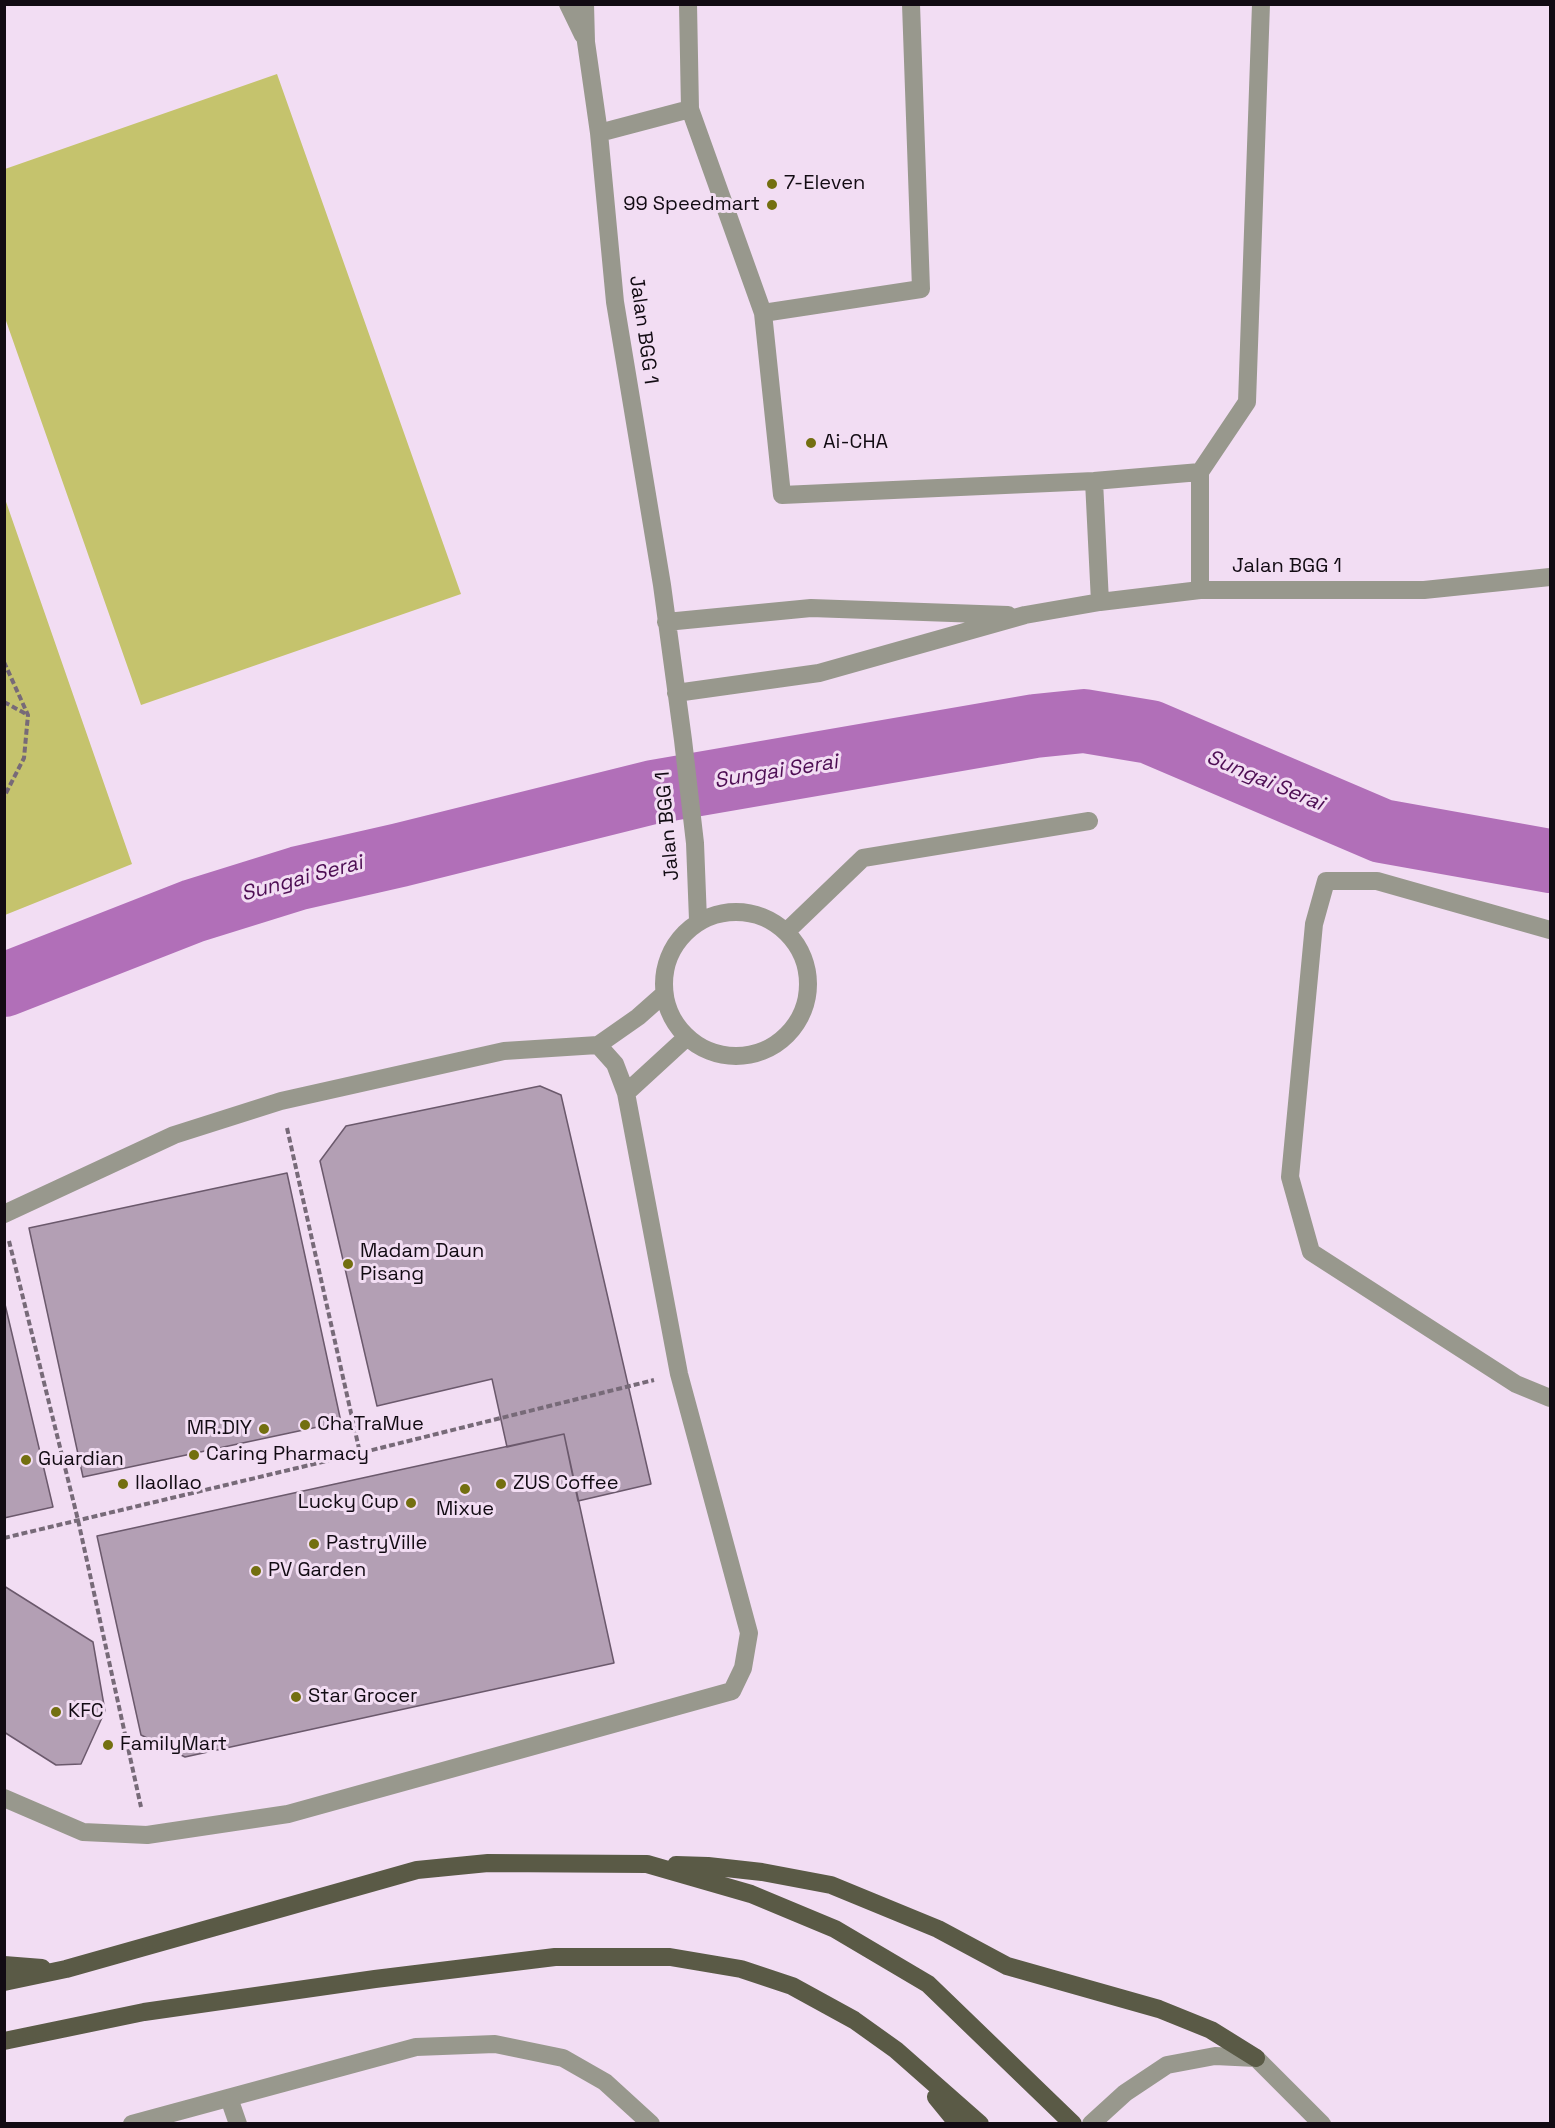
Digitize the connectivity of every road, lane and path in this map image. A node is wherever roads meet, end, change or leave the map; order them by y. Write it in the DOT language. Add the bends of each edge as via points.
graph roads {
  1 [pos="568,4"];
  2 [pos="585,4"];
  3 [pos="688,4"];
  4 [pos="911,4"];
  5 [pos="1261,4"];
  6 [pos="586,42"];
  7 [pos="690,109"];
  8 [pos="599,133"];
  9 [pos="764,313"];
  10 [pos="1200,472"];
  11 [pos="1094,481"];
  12 [pos="1551,577"];
  13 [pos="1200,590"];
  14 [pos="1100,602"];
  15 [pos="1024,615"];
  16 [pos="666,622"];
  17 [pos="4,662"];
  18 [pos="676,693"];
  19 [pos="4,702"];
  20 [pos="28,715"];
  21 [pos="4,797"];
  22 [pos="1089,821"];
  23 [pos="698,920"];
  24 [pos="1551,930"];
  25 [pos="786,932"];
  26 [pos="664,994"];
  27 [pos="687,1038"];
  28 [pos="598,1045"];
  29 [pos="626,1094"];
  30 [pos="281,1101"];
  31 [pos="4,1214"];
  32 [pos="7,1235"];
  33 [pos="679,1374"];
  34 [pos="1551,1398"];
  35 [pos="360,1453"];
  36 [pos="78,1520"];
  37 [pos="4,1538"];
  38 [pos="4,1798"];
  39 [pos="147,1835"];
  40 [pos="647,1864"];
  41 [pos="4,1965"];
  42 [pos="66,1969"];
  43 [pos="4,1982"];
  44 [pos="4,2034"];
  45 [pos="32,2035"];
  46 [pos="4,2041"];
  47 [pos="896,2050"];
  48 [pos="1256,2058"];
  49 [pos="229,2098"];
  50 [pos="132,2124"];
  51 [pos="238,2124"];
  52 [pos="651,2124"];
  53 [pos="958,2124"];
  54 [pos="980,2124"];
  55 [pos="1073,2124"];
  56 [pos="1091,2124"];
  57 [pos="1322,2124"];
  1 -- 6 [label="street, Jalan BGG 1"];
  2 -- 6 [label="street, Jalan BGG 1"];
  3 -- 7 [label="street"];
  4 -- 9 [label="street" via="921,289"];
  5 -- 10 [label="street" via="1247,402"];
  6 -- 8 [label="street, Jalan BGG 1"];
  7 -- 8 [label="street"];
  7 -- 9 [label="street"];
  8 -- 16 [label="street, Jalan BGG 1" via="615,302"];
  9 -- 11 [label="street" via="782,495"];
  10 -- 11 [label="street"];
  10 -- 13 [label="street"];
  11 -- 14 [label="street"];
  12 -- 13 [label="street, Jalan BGG 1" via="1425,590"];
  13 -- 14 [label="street, Jalan BGG 1"];
  14 -- 15 [label="street, Jalan BGG 1"];
  15 -- 16 [label="street, Jalan BGG 1" via="811,608"];
  15 -- 18 [label="street, Jalan BGG 1" via="819,673"];
  16 -- 18 [label="street, Jalan BGG 1"];
  17 -- 20 [label="path"];
  18 -- 23 [label="street, Jalan BGG 1" via="695,843"];
  19 -- 20 [label="path"];
  20 -- 21 [label="path" via="24,758"];
  22 -- 25 [label="street" via="863,858"];
  23 -- 25 [label="street" via="728,912 753,913"];
  23 -- 26 [label="street" via="671,951 664,971"];
  24 -- 34 [label="street" via="1377,881 1326,881 1314,924 1290,1178 1311,1252 1516,1384"];
  25 -- 27 [label="street" via="795,940 806,962 810,987 804,1012 790,1033 770,1048 746,1056 712,1053"];
  26 -- 27 [label="street" via="671,1016"];
  26 -- 28 [label="street"];
  27 -- 29 [label="street"];
  28 -- 29 [label="street" via="615,1064"];
  28 -- 30 [label="street" via="504,1051"];
  29 -- 33 [label="street"];
  30 -- 31 [label="street" via="174,1135"];
  30 -- 35 [label="path"];
  32 -- 36 [label="path"];
  33 -- 35 [label="path"];
  33 -- 39 [label="street" via="749,1633 742,1668 732,1691 288,1814"];
  35 -- 36 [label="path"];
  36 -- 37 [label="path"];
  36 -- 39 [label="path"];
  38 -- 39 [label="street" via="83,1832"];
  40 -- 42 [label="main road" via="488,1863 417,1870"];
  40 -- 48 [label="main road" via="708,1866 831,1885 938,1929 1006,1966 1159,2008 1211,2030"];
  40 -- 55 [label="main road" via="752,1894 835,1929 928,1983"];
  41 -- 42 [label="main road"];
  42 -- 43 [label="main road"];
  44 -- 45 [label="main road"];
  45 -- 46 [label="main road"];
  45 -- 47 [label="main road" via="155,2010 544,1958 670,1957 741,1969 792,1986 854,2020"];
  47 -- 53 [label="main road"];
  47 -- 54 [label="main road"];
  48 -- 56 [label="street" via="1215,2056 1167,2065 1125,2092"];
  48 -- 57 [label="street"];
  49 -- 50 [label="street"];
  49 -- 51 [label="street"];
  49 -- 52 [label="street" via="416,2047 495,2044 564,2058 605,2082"];
}
